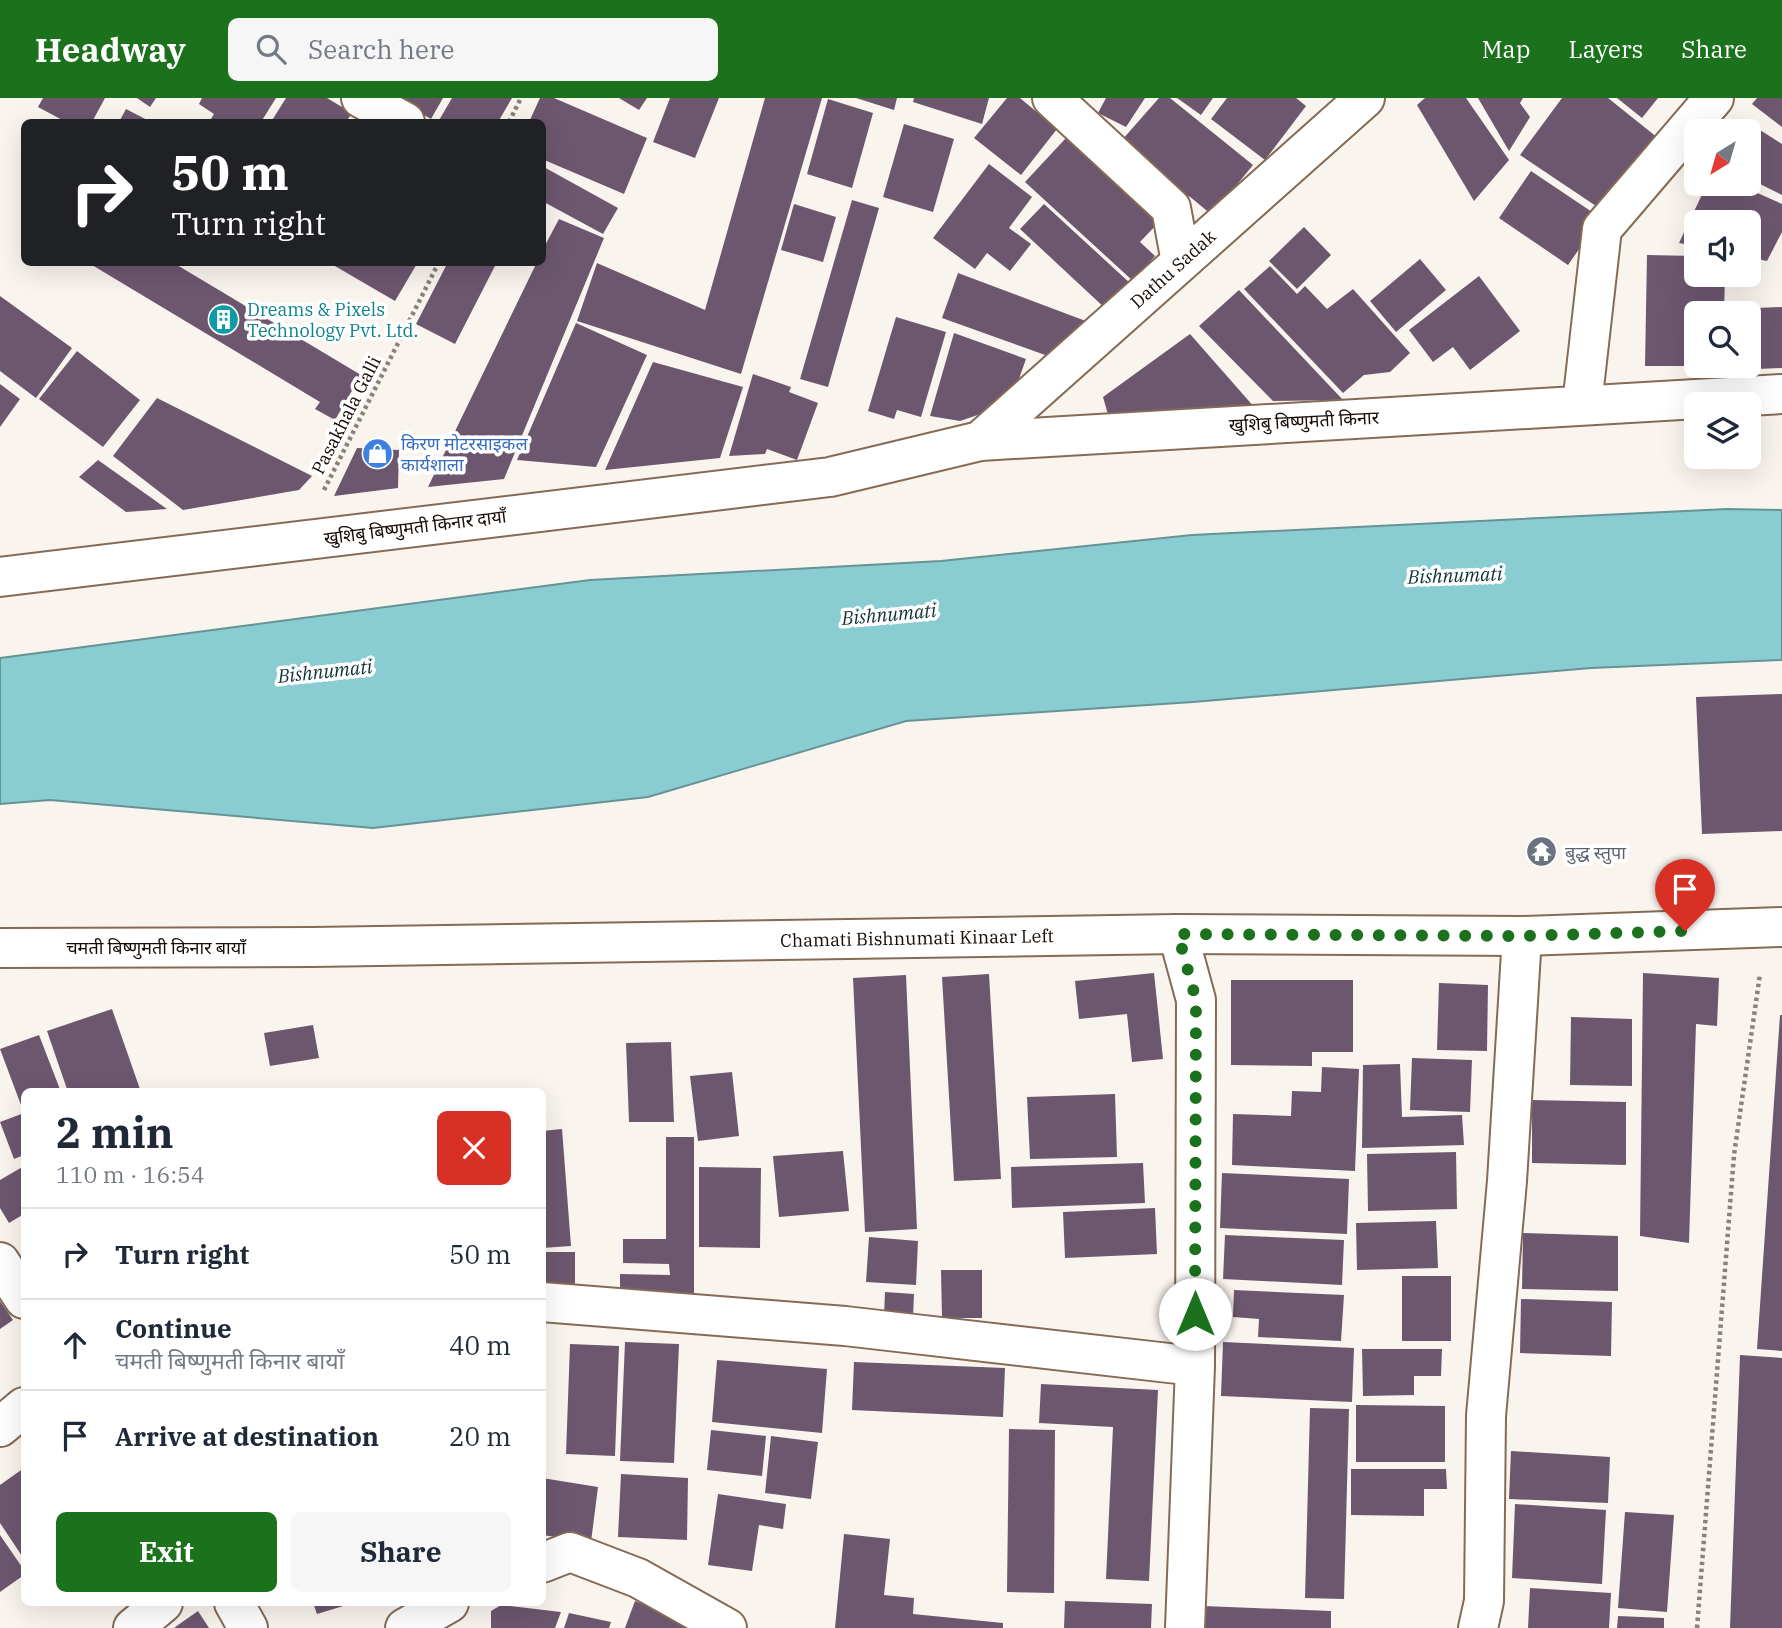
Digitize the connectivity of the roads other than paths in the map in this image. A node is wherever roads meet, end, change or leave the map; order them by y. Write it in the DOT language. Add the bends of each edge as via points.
graph roads {
  1 [pos="361,98"];
  2 [pos="1052,98"];
  3 [pos="1365,98"];
  4 [pos="1714,98"];
  5 [pos="400,119"];
  6 [pos="1181,262"];
  7 [pos="1782,394"];
  8 [pos="1582,405"];
  9 [pos="980,441"];
  10 [pos="830,477"];
  11 [pos="0,577"];
  12 [pos="1775,928"];
  13 [pos="1178,934"];
  14 [pos="1522,936"];
  15 [pos="312,947"];
  16 [pos="0,948"];
  17 [pos="0,1262"];
  18 [pos="21,1294"];
  19 [pos="546,1302"];
  20 [pos="1195,1366"];
  21 [pos="21,1410"];
  22 [pos="0,1427"];
  23 [pos="546,1561"];
  24 [pos="159,1606"];
  25 [pos="236,1606"];
  26 [pos="444,1606"];
  27 [pos="133,1628"];
  28 [pos="248,1628"];
  29 [pos="405,1628"];
  30 [pos="727,1628"];
  31 [pos="1185,1628"];
  32 [pos="1478,1628"];
  1 -- 5 [label="street"];
  2 -- 6 [label="street" via="1171,208"];
  3 -- 6 [label="street, Dathu Sadak"];
  4 -- 8 [label="street" via="1602,229"];
  6 -- 9 [label="street, Dathu Sadak"];
  7 -- 8 [label="street, खुशिबु बिष्णुमती किनार"];
  8 -- 9 [label="street, खुशिबु बिष्णुमती किनार"];
  9 -- 10 [label="street, खुशिबु बिष्णुमती किनार"];
  10 -- 11 [label="street, खुशिबु बिष्णुमती किनार दायाँ"];
  12 -- 14 [label="street"];
  13 -- 14 [label="street, Chamati Bishnumati Kinaar Left"];
  13 -- 15 [label="street, Chamati Bishnumati Kinaar Left"];
  13 -- 20 [label="street" via="1196,1000"];
  14 -- 32 [label="street" via="1486,1416 1484,1601"];
  15 -- 16 [label="street, चमती बिष्णुमती किनार बायाँ"];
  17 -- 18 [label="street"];
  19 -- 20 [label="street" via="845,1326"];
  20 -- 31 [label="street"];
  21 -- 22 [label="street"];
  23 -- 30 [label="street" via="570,1552 638,1578"];
  24 -- 27 [label="street"];
  25 -- 28 [label="street"];
  26 -- 29 [label="street"];
}
